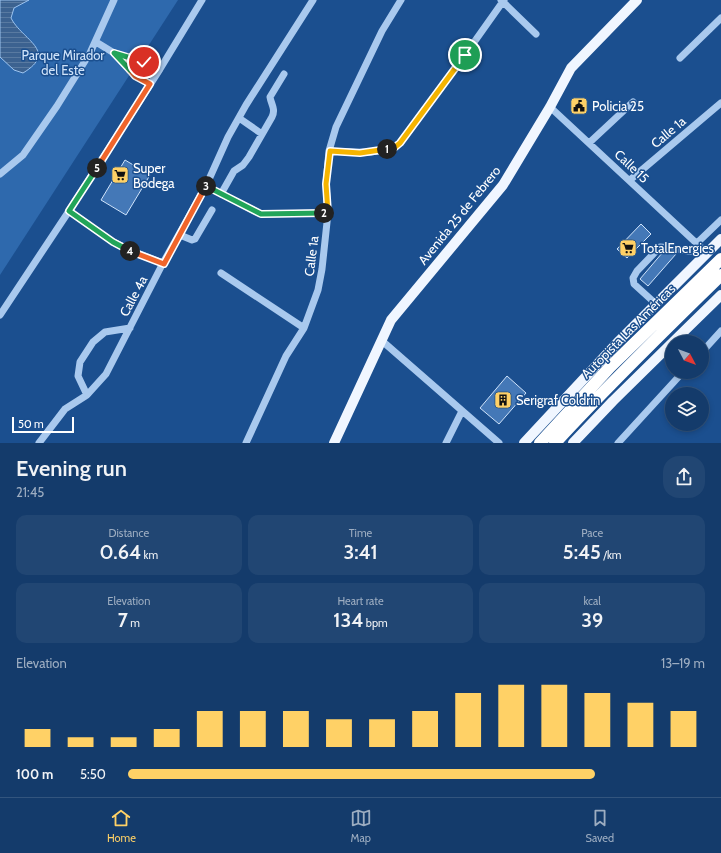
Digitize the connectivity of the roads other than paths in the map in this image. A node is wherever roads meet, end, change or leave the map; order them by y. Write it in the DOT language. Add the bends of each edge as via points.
graph roads {
  1 [pos="114,0"];
  2 [pos="202,0"];
  3 [pos="313,0"];
  4 [pos="401,0"];
  5 [pos="637,0"];
  6 [pos="502,1"];
  7 [pos="721,18"];
  8 [pos="536,34"];
  9 [pos="96,42"];
  10 [pos="114,53"];
  11 [pos="680,58"];
  12 [pos="154,66"];
  13 [pos="284,74"];
  14 [pos="150,84"];
  15 [pos="633,102"];
  16 [pos="721,103"];
  17 [pos="550,107"];
  18 [pos="239,118"];
  19 [pos="262,134"];
  20 [pos="589,143"];
  21 [pos="330,151"];
  22 [pos="0,174"];
  23 [pos="630,180"];
  24 [pos="206,186"];
  25 [pos="221,194"];
  26 [pos="212,210"];
  27 [pos="69,211"];
  28 [pos="328,213"];
  29 [pos="721,220"];
  30 [pos="180,234"];
  31 [pos="721,239"];
  32 [pos="702,248"];
  33 [pos="721,259"];
  34 [pos="164,264"];
  35 [pos="221,273"];
  36 [pos="721,275"];
  37 [pos="721,295"];
  38 [pos="656,304"];
  39 [pos="0,315"];
  40 [pos="130,328"];
  41 [pos="304,328"];
  42 [pos="721,331"];
  43 [pos="679,335"];
  44 [pos="381,340"];
  45 [pos="709,344"];
  46 [pos="665,349"];
  47 [pos="677,379"];
  48 [pos="87,395"];
  49 [pos="462,411"];
  50 [pos="334,442"];
  51 [pos="39,443"];
  52 [pos="246,443"];
  53 [pos="446,443"];
  54 [pos="499,443"];
  55 [pos="524,443"];
  56 [pos="540,443"];
  57 [pos="555,443"];
  58 [pos="573,443"];
  59 [pos="618,443"];
  1 -- 9 [label="street"];
  2 -- 14 [label="street"];
  3 -- 18 [label="street, Calle 4a"];
  4 -- 21 [label="street, Calle 1a" via="382,31 336,127"];
  5 -- 17 [label="main road, Avenida 25 de Febrero" via="571,68"];
  6 -- 8 [label="street"];
  6 -- 21 [label="street" via="400,143 394,148 360,153"];
  7 -- 11 [label="street"];
  9 -- 10 [label="street"];
  9 -- 22 [label="street" via="23,155"];
  10 -- 12 [label="street"];
  10 -- 14 [label="street" via="135,76"];
  13 -- 19 [label="street" via="270,97 274,113"];
  14 -- 27 [label="street"];
  15 -- 20 [label="street"];
  16 -- 23 [label="street, Calle 1a"];
  17 -- 20 [label="street, Calle 15"];
  17 -- 44 [label="main road, Avenida 25 de Febrero" via="503,185 398,310"];
  18 -- 19 [label="street"];
  18 -- 24 [label="street, Calle 4a"];
  19 -- 25 [label="street" via="249,157 234,171"];
  20 -- 23 [label="street, Calle 15"];
  21 -- 28 [label="street, Calle 1a" via="326,184"];
  23 -- 32 [label="street, Calle 15"];
  24 -- 25 [label="street"];
  24 -- 30 [label="street, Calle 4a"];
  25 -- 28 [label="street" via="261,214"];
  26 -- 30 [label="street" via="195,239"];
  27 -- 34 [label="street" via="113,242"];
  27 -- 39 [label="street"];
  28 -- 41 [label="street, Calle 1a" via="318,290"];
  29 -- 32 [label="street"];
  30 -- 34 [label="street, Calle 4a"];
  31 -- 32 [label="main road"];
  32 -- 38 [label="main road"];
  32 -- 38 [label="street" via="696,252 660,247 637,271 632,278 634,284"];
  33 -- 56 [label="highway, Autopista Las Américas" via="610,368"];
  34 -- 40 [label="street, Calle 4a"];
  35 -- 41 [label="street"];
  36 -- 57 [label="highway, Autopista Las Américas" via="640,354"];
  37 -- 43 [label="main road"];
  38 -- 55 [label="main road"];
  40 -- 48 [label="street, Calle 4a" via="106,374"];
  40 -- 48 [label="street" via="105,332 93,342 80,362 78,376"];
  41 -- 52 [label="street, Calle 1a" via="286,356"];
  42 -- 45 [label="street"];
  44 -- 49 [label="street"];
  44 -- 50 [label="main road, Avenida 25 de Febrero"];
  46 -- 58 [label="main road"];
  47 -- 59 [label="street"];
  48 -- 51 [label="street, Calle 4a" via="66,409"];
  49 -- 53 [label="street"];
  49 -- 54 [label="street"];
}
